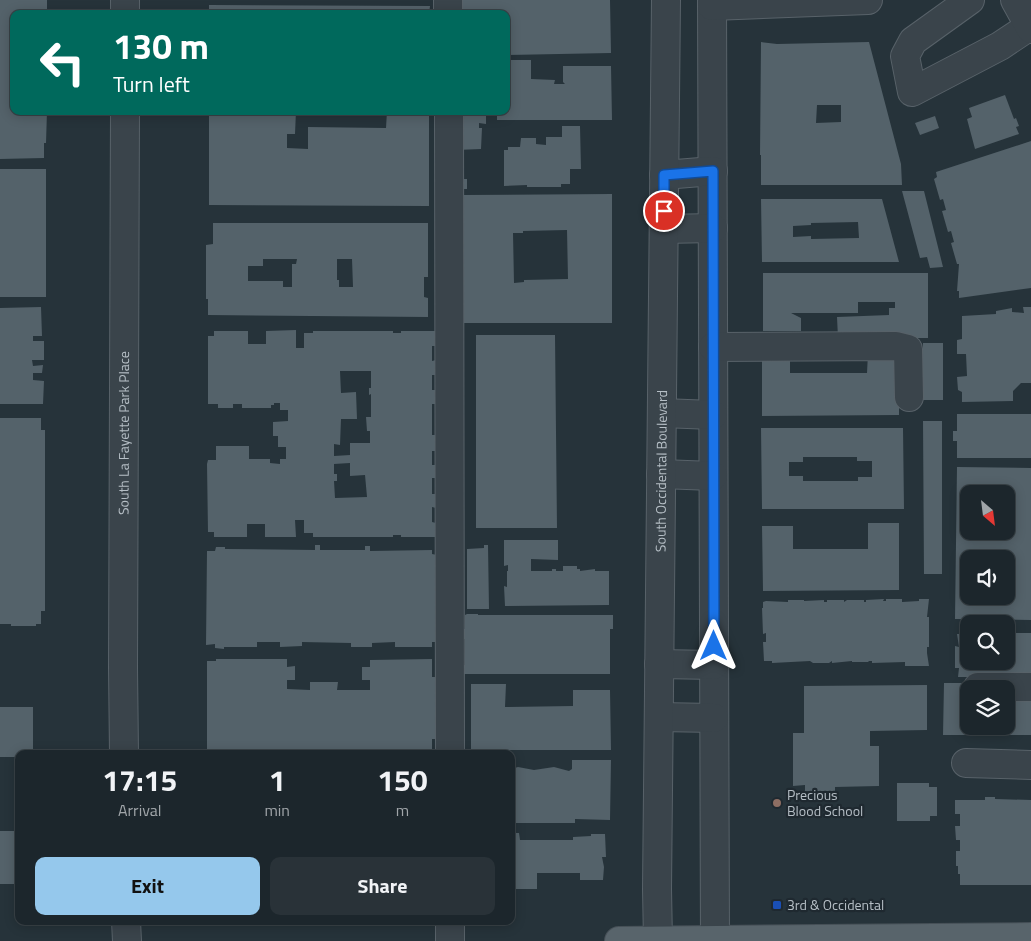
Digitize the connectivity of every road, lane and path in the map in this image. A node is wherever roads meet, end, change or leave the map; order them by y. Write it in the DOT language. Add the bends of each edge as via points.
graph roads {
  1 [pos="666,0"];
  2 [pos="868,0"];
  3 [pos="970,0"];
  4 [pos="1015,0"];
  5 [pos="712,3"];
  6 [pos="1030,27"];
  7 [pos="125,115"];
  8 [pos="449,115"];
  9 [pos="713,171"];
  10 [pos="664,175"];
  11 [pos="713,228"];
  12 [pos="664,229"];
  13 [pos="713,347"];
  14 [pos="909,398"];
  15 [pos="662,413"];
  16 [pos="713,415"];
  17 [pos="661,474"];
  18 [pos="713,476"];
  19 [pos="659,664"];
  20 [pos="714,666"];
  21 [pos="1015,687"];
  22 [pos="1031,687"];
  23 [pos="659,717"];
  24 [pos="714,718"];
  25 [pos="124,750"];
  26 [pos="450,750"];
  27 [pos="966,763"];
  28 [pos="1031,764"];
  29 [pos="126,925"];
  30 [pos="450,925"];
  31 [pos="1031,937"];
  32 [pos="927,939"];
  33 [pos="658,940"];
  34 [pos="127,941"];
  35 [pos="450,941"];
  36 [pos="619,941"];
  37 [pos="715,941"];
  1 -- 10 [label="street, South Occidental Boulevard"];
  2 -- 5 [label="street"];
  3 -- 6 [label="street" via="913,40 905,56 912,92"];
  4 -- 6 [label="street"];
  5 -- 9 [label="street"];
  7 -- 25 [label="street, South La Fayette Park Place"];
  8 -- 26 [label="street"];
  9 -- 10 [label="street"];
  9 -- 11 [label="street"];
  10 -- 12 [label="street, South Occidental Boulevard"];
  11 -- 12 [label="street"];
  11 -- 13 [label="street"];
  12 -- 15 [label="street, South Occidental Boulevard"];
  13 -- 14 [label="street" via="896,346 908,349"];
  13 -- 16 [label="street"];
  15 -- 16 [label="street"];
  15 -- 17 [label="street, South Occidental Boulevard"];
  16 -- 18 [label="street"];
  17 -- 18 [label="street"];
  17 -- 19 [label="street, South Occidental Boulevard"];
  18 -- 20 [label="street"];
  19 -- 20 [label="street"];
  19 -- 23 [label="street, South Occidental Boulevard"];
  20 -- 24 [label="street"];
  21 -- 22 [label="street"];
  23 -- 24 [label="street"];
  23 -- 33 [label="street, South Occidental Boulevard"];
  24 -- 37 [label="street"];
  27 -- 28 [label="street"];
  29 -- 34 [label="street"];
  30 -- 35 [label="street"];
  31 -- 32 [label="main road"];
  32 -- 37 [label="main road"];
  33 -- 36 [label="main road"];
  33 -- 37 [label="main road"];
}
